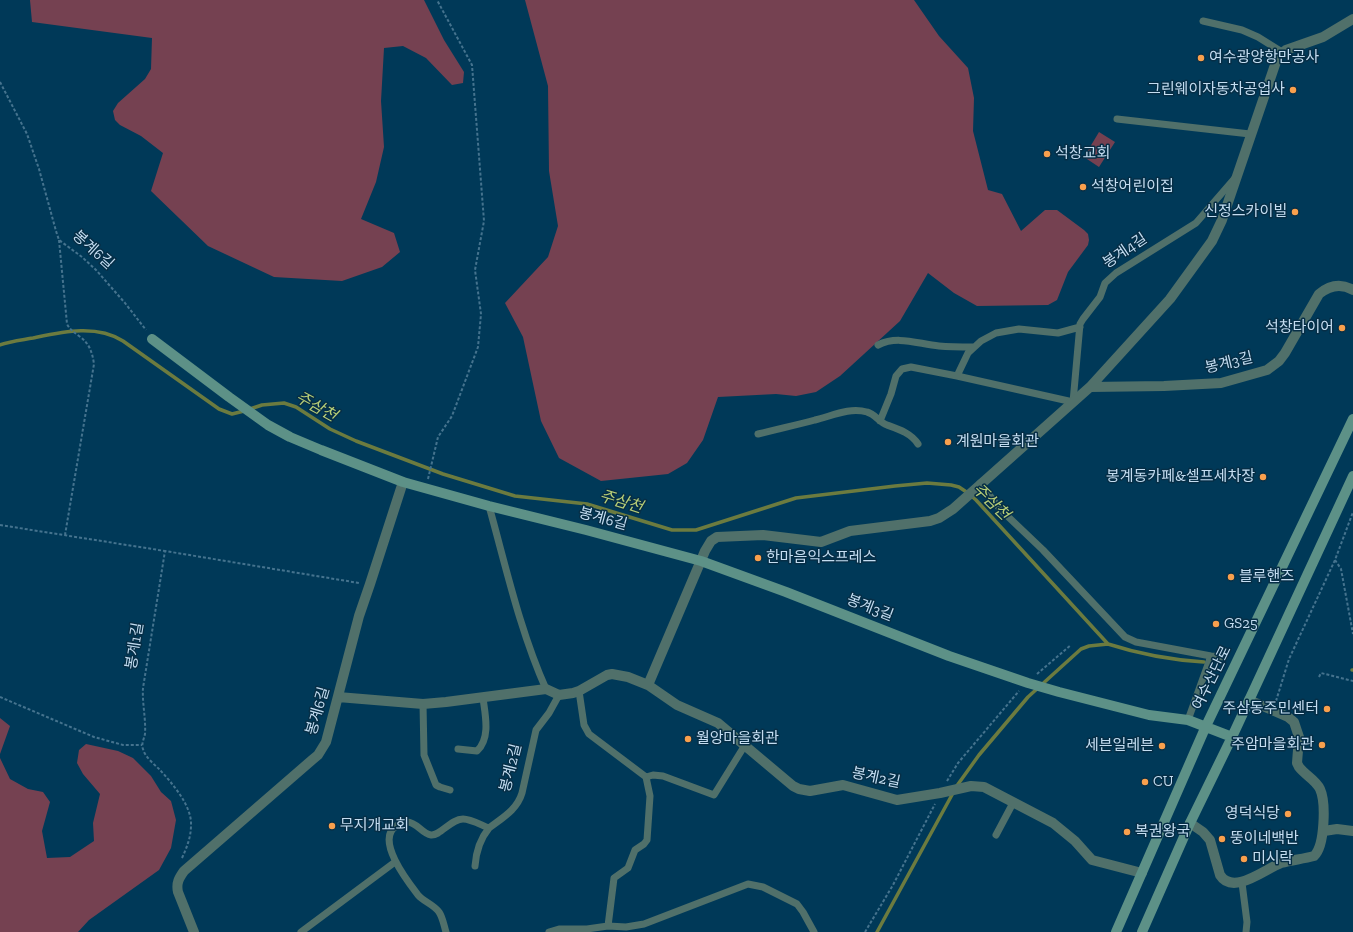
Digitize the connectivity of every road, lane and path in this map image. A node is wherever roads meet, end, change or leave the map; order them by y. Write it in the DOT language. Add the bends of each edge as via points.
graph roads {
  1 [pos="437,0"];
  2 [pos="1353,19"];
  3 [pos="1203,21"];
  4 [pos="1282,52"];
  5 [pos="0,82"];
  6 [pos="1117,119"];
  7 [pos="1250,134"];
  8 [pos="1236,175"];
  9 [pos="59,240"];
  10 [pos="1353,290"];
  11 [pos="1080,327"];
  12 [pos="152,339"];
  13 [pos="878,346"];
  14 [pos="974,347"];
  15 [pos="958,376"];
  16 [pos="1090,387"];
  17 [pos="1073,402"];
  18 [pos="1353,419"];
  19 [pos="880,421"];
  20 [pos="758,434"];
  21 [pos="918,444"];
  22 [pos="1353,476"];
  23 [pos="428,477"];
  24 [pos="403,482"];
  25 [pos="979,485"];
  26 [pos="489,506"];
  27 [pos="1353,512"];
  28 [pos="0,524"];
  29 [pos="65,535"];
  30 [pos="165,551"];
  31 [pos="1335,560"];
  32 [pos="701,561"];
  33 [pos="370,584"];
  34 [pos="1353,634"];
  35 [pos="1212,656"];
  36 [pos="1224,657"];
  37 [pos="1319,676"];
  38 [pos="1353,681"];
  39 [pos="648,684"];
  40 [pos="546,689"];
  41 [pos="579,691"];
  42 [pos="560,695"];
  43 [pos="0,697"];
  44 [pos="338,697"];
  45 [pos="483,698"];
  46 [pos="1249,700"];
  47 [pos="423,704"];
  48 [pos="1272,710"];
  49 [pos="1188,720"];
  50 [pos="1206,726"];
  51 [pos="1232,738"];
  52 [pos="142,745"];
  53 [pos="745,745"];
  54 [pos="458,749"];
  55 [pos="646,777"];
  56 [pos="450,790"];
  57 [pos="1013,803"];
  58 [pos="1190,823"];
  59 [pos="489,828"];
  60 [pos="1324,831"];
  61 [pos="1353,832"];
  62 [pos="996,835"];
  63 [pos="181,862"];
  64 [pos="395,862"];
  65 [pos="475,866"];
  66 [pos="1142,873"];
  67 [pos="1242,883"];
  68 [pos="608,926"];
  69 [pos="194,932"];
  70 [pos="301,932"];
  71 [pos="446,932"];
  72 [pos="548,932"];
  73 [pos="814,932"];
  74 [pos="1116,932"];
  75 [pos="1142,932"];
  76 [pos="1246,932"];
  1 -- 23 [label="path" via="472,65 484,221 475,270 481,314 478,347 452,416 438,437"];
  2 -- 4 [label="street" via="1323,37"];
  3 -- 4 [label="lane" via="1242,30"];
  4 -- 7 [label="street, 봉계4길" via="1276,61"];
  5 -- 9 [label="path, 봉계6길" via="27,134"];
  6 -- 7 [label="lane"];
  7 -- 8 [label="street, 봉계4길"];
  8 -- 11 [label="lane, 봉계4길" via="1196,223 1116,273 1106,282 1100,297 1083,318"];
  8 -- 16 [label="street, 봉계4길" via="1222,220 1212,241 1170,299"];
  9 -- 12 [label="path, 봉계6길" via="96,270"];
  9 -- 29 [label="path" via="67,324 88,344 94,364"];
  10 -- 16 [label="street, 봉계3길" via="1344,286 1334,286 1319,294 1285,353 1267,370 1230,381 1207,384"];
  11 -- 14 [label="lane" via="1058,333 1004,331 989,336"];
  11 -- 17 [label="lane, 봉계4길"];
  12 -- 24 [label="street, 봉계6길" via="253,415 280,432"];
  13 -- 14 [label="lane" via="899,340 940,346"];
  14 -- 15 [label="lane" via="966,356"];
  15 -- 17 [label="lane"];
  15 -- 19 [label="lane" via="911,367 902,369 896,376"];
  16 -- 17 [label="street"];
  17 -- 25 [label="street"];
  18 -- 50 [label="street, 여수산단로"];
  19 -- 20 [label="lane" via="867,412 848,411"];
  19 -- 21 [label="lane" via="908,434"];
  22 -- 46 [label="street"];
  24 -- 26 [label="street, 봉계6길"];
  24 -- 33 [label="street, 봉계6길"];
  25 -- 32 [label="street" via="943,516 930,521 850,531 821,542 763,535 717,537 708,546"];
  25 -- 35 [label="lane" via="1125,637 1136,642"];
  26 -- 32 [label="street, 봉계6길"];
  26 -- 40 [label="lane" via="521,620"];
  27 -- 31 [label="path"];
  28 -- 29 [label="path"];
  29 -- 30 [label="path"];
  30 -- 33 [label="path"];
  30 -- 52 [label="path, 봉계1길" via="143,688 145,735"];
  31 -- 34 [label="path" via="1341,569"];
  31 -- 48 [label="path" via="1289,659"];
  32 -- 39 [label="street"];
  32 -- 49 [label="street, 봉계3길" via="949,656 1028,682 1149,715"];
  33 -- 44 [label="street, 봉계6길"];
  35 -- 36 [label="lane"];
  35 -- 49 [label="lane"];
  37 -- 38 [label="path" via="1321,673"];
  39 -- 41 [label="street, 봉계2길" via="612,674"];
  39 -- 53 [label="street, 봉계2길" via="677,705 718,723"];
  40 -- 42 [label="street"];
  40 -- 45 [label="street"];
  41 -- 42 [label="street, 봉계2길"];
  41 -- 55 [label="lane" via="584,725 589,734"];
  42 -- 59 [label="lane, 봉계2길" via="536,730 520,800"];
  43 -- 52 [label="path" via="94,737 123,745"];
  44 -- 47 [label="street"];
  44 -- 69 [label="street, 봉계6길" via="327,737 318,755 184,871 177,887"];
  45 -- 47 [label="street"];
  45 -- 54 [label="lane" via="486,725 483,744 477,751"];
  46 -- 48 [label="street"];
  46 -- 51 [label="street"];
  47 -- 56 [label="lane" via="425,759 436,784"];
  48 -- 60 [label="street" via="1295,724 1299,743 1297,763 1320,788"];
  49 -- 50 [label="street"];
  50 -- 51 [label="street"];
  50 -- 66 [label="street, 여수산단로"];
  51 -- 58 [label="street"];
  52 -- 63 [label="path" via="144,753 174,785 190,817 192,823 189,841"];
  53 -- 55 [label="lane" via="714,795 663,776"];
  53 -- 57 [label="street, 봉계2길" via="799,789 843,786 897,800 971,786 984,787"];
  55 -- 68 [label="lane" via="650,796 647,840 635,850 628,868 614,878"];
  57 -- 62 [label="lane"];
  57 -- 66 [label="street" via="1053,823 1075,841 1092,860"];
  58 -- 67 [label="street" via="1210,840 1222,877 1227,881"];
  58 -- 75 [label="street"];
  59 -- 64 [label="lane" via="462,819 431,835 413,823 403,822 390,834 390,846"];
  59 -- 65 [label="lane" via="479,846"];
  60 -- 61 [label="street"];
  60 -- 67 [label="street" via="1318,853 1314,856 1280,864"];
  64 -- 70 [label="lane"];
  64 -- 71 [label="lane" via="421,898 438,910"];
  66 -- 74 [label="street, 여수산단로"];
  67 -- 76 [label="lane"];
  68 -- 72 [label="lane"];
  68 -- 73 [label="lane" via="644,924 748,884 758,885 797,904"];
}
